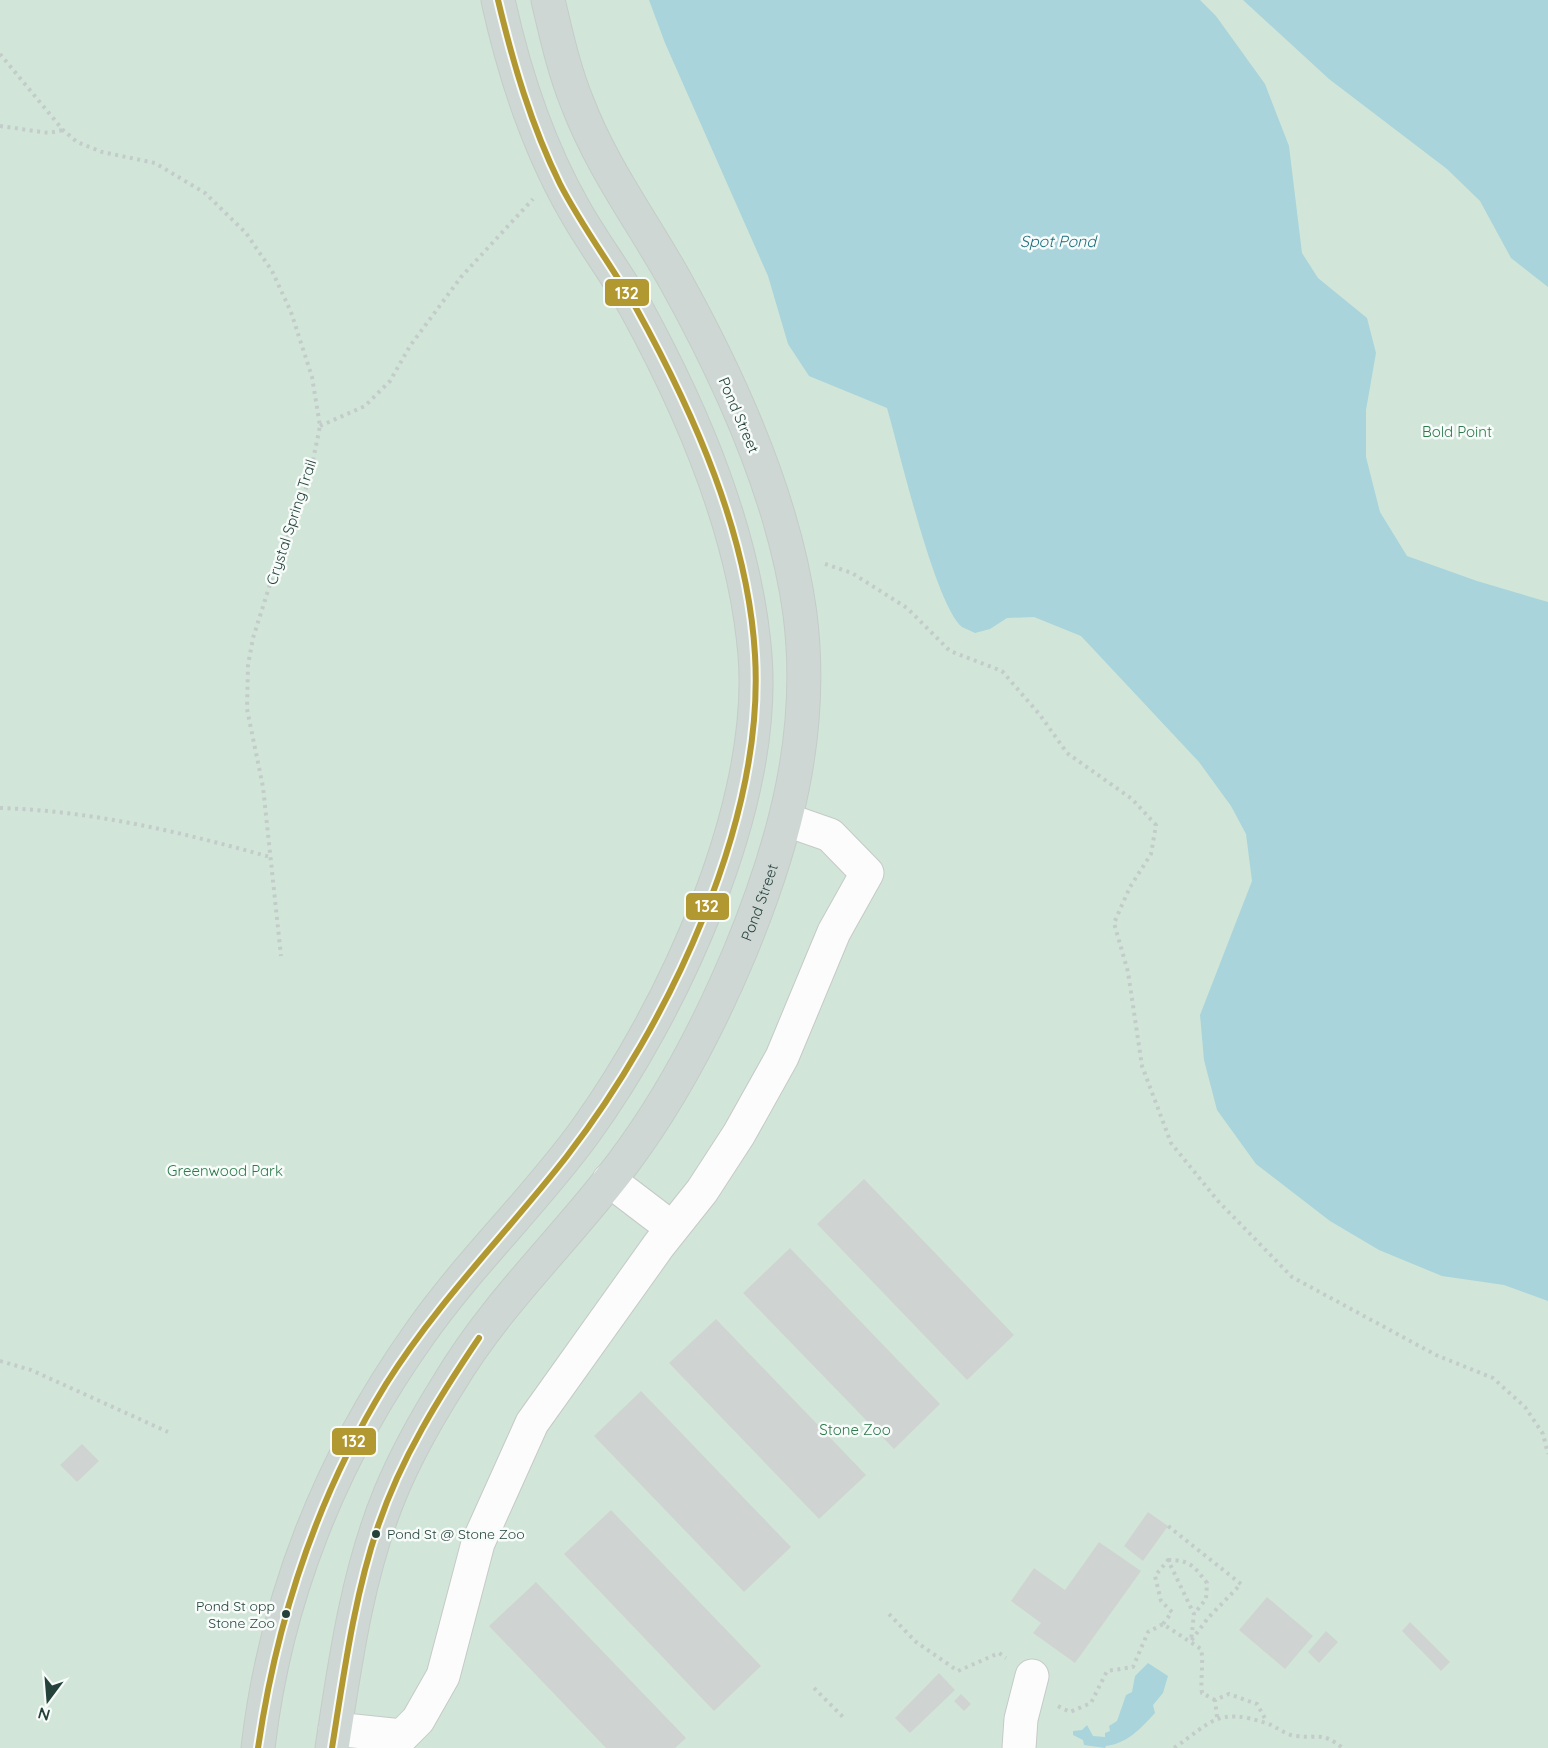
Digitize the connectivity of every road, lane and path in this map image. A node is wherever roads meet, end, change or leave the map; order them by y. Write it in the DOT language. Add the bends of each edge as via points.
graph roads {
  1 [pos="498,0"];
  2 [pos="548,0"];
  3 [pos="0,54"];
  4 [pos="0,126"];
  5 [pos="63,130"];
  6 [pos="556,174"];
  7 [pos="320,426"];
  8 [pos="789,560"];
  9 [pos="0,808"];
  10 [pos="787,820"];
  11 [pos="270,858"];
  12 [pos="280,956"];
  13 [pos="609,1180"];
  14 [pos="672,1228"];
  15 [pos="0,1361"];
  16 [pos="168,1432"];
  17 [pos="1548,1454"];
  18 [pos="1168,1526"];
  19 [pos="1168,1560"];
  20 [pos="889,1614"];
  21 [pos="1194,1614"];
  22 [pos="1163,1624"];
  23 [pos="1191,1641"];
  24 [pos="1032,1676"];
  25 [pos="814,1688"];
  26 [pos="1215,1700"];
  27 [pos="1217,1716"];
  28 [pos="843,1717"];
  29 [pos="1267,1723"];
  30 [pos="334,1738"];
  31 [pos="258,1748"];
  32 [pos="1019,1748"];
  33 [pos="1174,1748"];
  34 [pos="1343,1748"];
  1 -- 6 [label="main road" via="520,88"];
  2 -- 8 [label="main road, Pond Street" via="576,100 616,184 704,335 760,466"];
  3 -- 5 [label="path, Crystal Spring Trail"];
  4 -- 5 [label="path" via="49,133"];
  5 -- 7 [label="path, Crystal Spring Trail" via="89,149 139,159 172,172 205,193 246,233 272,271 291,312 312,376"];
  6 -- 7 [label="path" via="460,277 390,381 365,406"];
  6 -- 31 [label="main road" via="665,365 708,464 731,531 744,580 755,658 756,711 746,775 706,906 656,1018 584,1133 418,1336 385,1386 334,1479 302,1554 276,1641 262,1705"];
  7 -- 11 [label="path, Crystal Spring Trail" via="309,480 272,578 248,665 248,709 263,787"];
  8 -- 10 [label="main road, Pond Street" via="800,615 805,686 799,762"];
  8 -- 17 [label="path" via="837,566 852,573 907,608 950,651 1002,671 1067,753 1132,799 1156,825 1151,854 1114,923 1128,972 1142,1066 1171,1143 1218,1201 1292,1277 1436,1355 1493,1378 1525,1407 1543,1434"];
  9 -- 11 [label="path" via="76,813 147,825"];
  10 -- 13 [label="main road, Pond Street" via="764,892 704,1030 649,1125"];
  10 -- 14 [label="street" via="830,835 867,873 834,932 782,1057 739,1134"];
  11 -- 12 [label="path, Crystal Spring Trail"];
  13 -- 14 [label="street"];
  13 -- 30 [label="main road, Pond Street" via="482,1333 451,1378 405,1463 378,1527 365,1573"];
  14 -- 30 [label="street" via="532,1423 478,1543 443,1676 418,1720 402,1736"];
  15 -- 16 [label="path" via="31,1370"];
  18 -- 23 [label="path" via="1241,1584"];
  19 -- 21 [label="path"];
  19 -- 21 [label="path" via="1184,1560 1207,1583 1206,1599"];
  19 -- 22 [label="path" via="1155,1576 1161,1601 1172,1612"];
  20 -- 24 [label="path" via="916,1642 958,1671 999,1653"];
  21 -- 23 [label="path"];
  22 -- 23 [label="path"];
  22 -- 24 [label="path" via="1148,1632 1133,1667 1107,1671 1091,1703 1071,1712 1044,1699"];
  23 -- 26 [label="path" via="1201,1649 1202,1693"];
  24 -- 32 [label="street" via="1021,1719"];
  25 -- 28 [label="path"];
  26 -- 27 [label="path"];
  26 -- 29 [label="path" via="1229,1694 1257,1704"];
  27 -- 29 [label="path"];
  27 -- 33 [label="path"];
  29 -- 34 [label="path" via="1294,1736 1326,1736"];
}
